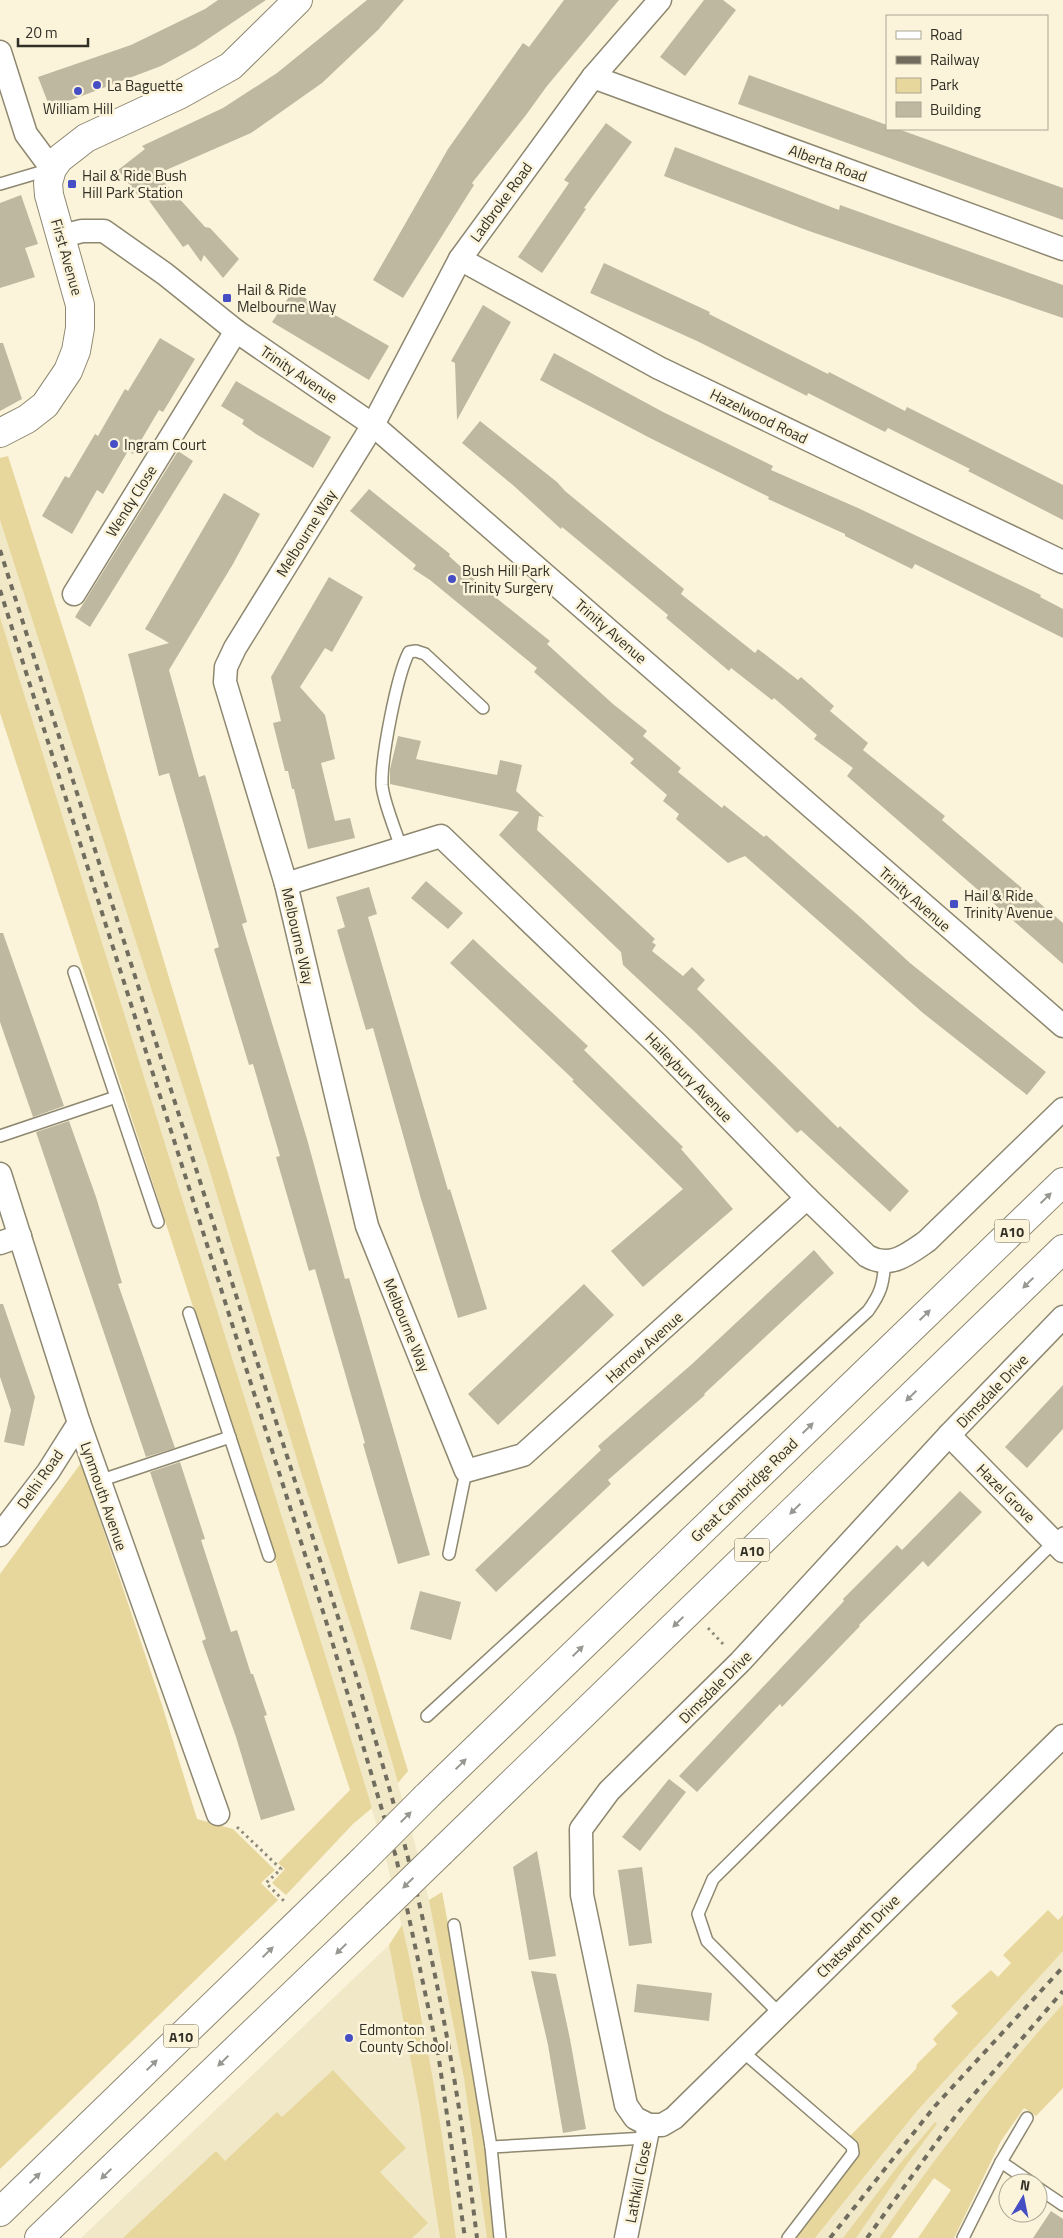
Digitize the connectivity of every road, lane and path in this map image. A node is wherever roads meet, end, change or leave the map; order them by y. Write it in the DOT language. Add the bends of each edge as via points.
graph roads {
  1 [pos="298,0"];
  2 [pos="660,0"];
  3 [pos="0,52"];
  4 [pos="593,77"];
  5 [pos="52,169"];
  6 [pos="0,184"];
  7 [pos="62,236"];
  8 [pos="1063,249"];
  9 [pos="460,259"];
  10 [pos="236,332"];
  11 [pos="373,425"];
  12 [pos="0,433"];
  13 [pos="1063,562"];
  14 [pos="74,594"];
  15 [pos="483,708"];
  16 [pos="401,848"];
  17 [pos="286,884"];
  18 [pos="74,972"];
  19 [pos="1063,1026"];
  20 [pos="116,1097"];
  21 [pos="1063,1109"];
  22 [pos="0,1136"];
  23 [pos="0,1174"];
  24 [pos="1063,1182"];
  25 [pos="807,1198"];
  26 [pos="158,1222"];
  27 [pos="10,1240"];
  28 [pos="1063,1249"];
  29 [pos="884,1262"];
  30 [pos="189,1313"];
  31 [pos="1063,1317"];
  32 [pos="79,1423"];
  33 [pos="949,1435"];
  34 [pos="230,1437"];
  35 [pos="466,1471"];
  36 [pos="99,1481"];
  37 [pos="0,1535"];
  38 [pos="1060,1542"];
  39 [pos="449,1554"];
  40 [pos="269,1556"];
  41 [pos="704,1624"];
  42 [pos="728,1649"];
  43 [pos="427,1716"];
  44 [pos="1063,1736"];
  45 [pos="218,1814"];
  46 [pos="286,1903"];
  47 [pos="454,1925"];
  48 [pos="780,2014"];
  49 [pos="742,2051"];
  50 [pos="1027,2118"];
  51 [pos="648,2132"];
  52 [pos="491,2147"];
  53 [pos="1001,2162"];
  54 [pos="1017,2173"];
  55 [pos="1048,2195"];
  56 [pos="1063,2205"];
  57 [pos="0,2212"];
  58 [pos="39,2238"];
  59 [pos="500,2238"];
  60 [pos="626,2238"];
  61 [pos="788,2238"];
  62 [pos="963,2238"];
  1 -- 5 [label="main road" via="232,66 179,95 86,138 59,159"];
  2 -- 4 [label="street, Ladbroke Road"];
  3 -- 5 [label="street" via="26,134"];
  4 -- 8 [label="street, Alberta Road"];
  4 -- 9 [label="street, Ladbroke Road"];
  5 -- 6 [label="lane"];
  5 -- 7 [label="main road, First Avenue" via="49,195"];
  7 -- 10 [label="street, Trinity Avenue" via="82,231 104,231 165,274"];
  7 -- 12 [label="main road, First Avenue" via="80,305 76,351 68,371 45,405"];
  9 -- 11 [label="street, Ladbroke Road"];
  9 -- 13 [label="street, Hazelwood Road" via="659,368"];
  10 -- 11 [label="street, Trinity Avenue"];
  10 -- 14 [label="street, Wendy Close"];
  11 -- 17 [label="street, Melbourne Way" via="226,667 225,682"];
  11 -- 19 [label="street, Trinity Avenue"];
  15 -- 16 [label="lane" via="425,654 409,652 393,712 383,762 382,786"];
  16 -- 17 [label="street, Haileybury Avenue"];
  16 -- 25 [label="street, Haileybury Avenue" via="442,836 658,1045"];
  17 -- 35 [label="street, Melbourne Way" via="367,1226"];
  18 -- 20 [label="lane"];
  20 -- 22 [label="lane"];
  20 -- 26 [label="lane"];
  21 -- 29 [label="street" via="927,1241 903,1258"];
  23 -- 27 [label="street, Lynmouth Avenue"];
  57 -- 24 [label="main road, Great Cambridge Road / A10, one-way, bridge"];
  25 -- 29 [label="street, Haileybury Avenue" via="866,1256"];
  25 -- 35 [label="street, Harrow Avenue" via="523,1455"];
  27 -- 32 [label="street, Lynmouth Avenue"];
  28 -- 58 [label="main road, A10, one-way, bridge"];
  29 -- 43 [label="lane" via="884,1284 868,1311"];
  30 -- 34 [label="lane"];
  31 -- 33 [label="street, Dimsdale Drive"];
  32 -- 36 [label="street, Lynmouth Avenue"];
  32 -- 37 [label="street, Delhi Road" via="48,1472"];
  33 -- 38 [label="street, Hazel Grove"];
  33 -- 51 [label="street, Dimsdale Drive" via="740,1662 609,1791 581,1829 582,1895 616,2063 626,2105"];
  34 -- 36 [label="lane"];
  34 -- 40 [label="lane"];
  35 -- 39 [label="lane"];
  36 -- 45 [label="street, Lynmouth Avenue"];
  38 -- 48 [label="lane" via="713,1879 698,1914 707,1941"];
  41 -- 42 [label="path"];
  44 -- 48 [label="street, Chatsworth Drive"];
  45 -- 46 [label="path" via="281,1869 266,1883"];
  47 -- 52 [label="lane"];
  48 -- 49 [label="street, Chatsworth Drive"];
  49 -- 51 [label="street, Chatsworth Drive" via="674,2118"];
  49 -- 61 [label="lane" via="852,2146 853,2152"];
  50 -- 53 [label="lane"];
  51 -- 52 [label="lane"];
  51 -- 60 [label="street, Lathkill Close"];
  52 -- 59 [label="lane"];
  53 -- 54 [label="lane"];
  53 -- 62 [label="lane"];
  55 -- 56 [label="lane"];
}
